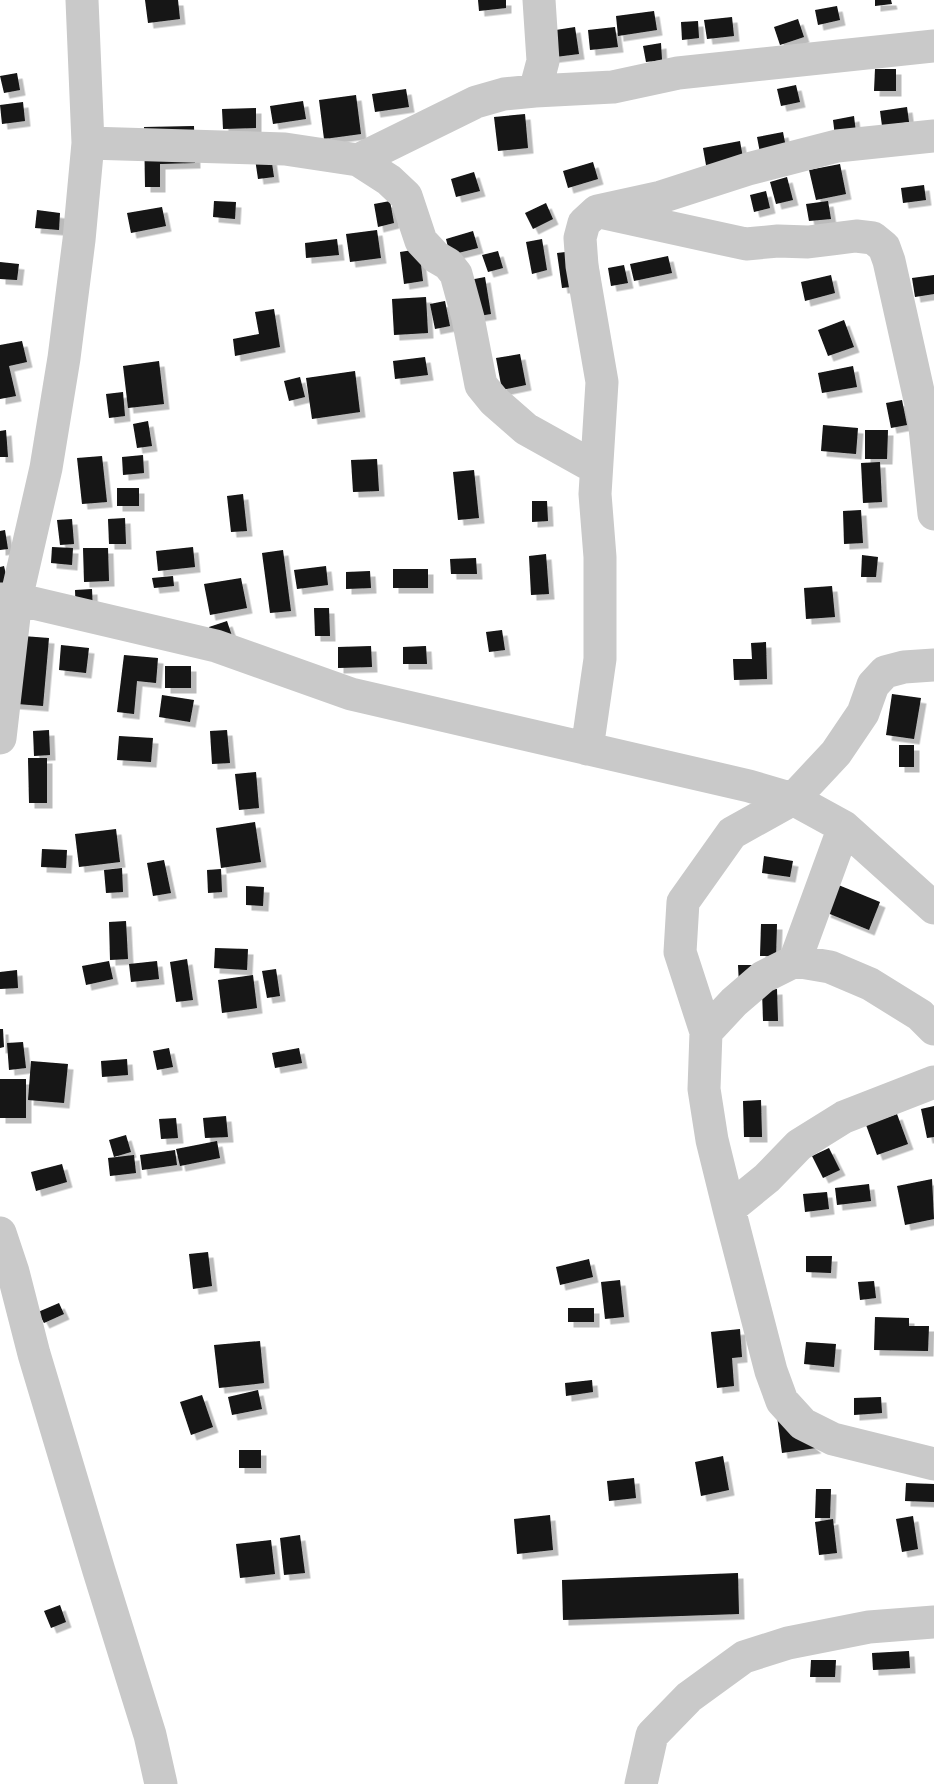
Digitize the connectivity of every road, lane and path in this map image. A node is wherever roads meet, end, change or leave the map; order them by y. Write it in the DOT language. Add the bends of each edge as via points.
graph roads {
  1 [pos="82,0"];
  2 [pos="540,0"];
  3 [pos="934,46"];
  4 [pos="535,91"];
  5 [pos="934,136"];
  6 [pos="88,144"];
  7 [pos="358,160"];
  8 [pos="597,211"];
  9 [pos="596,468"];
  10 [pos="934,514"];
  11 [pos="8,599"];
  12 [pos="934,665"];
  13 [pos="0,738"];
  14 [pos="587,749"];
  15 [pos="793,799"];
  16 [pos="843,827"];
  17 [pos="934,908"];
  18 [pos="795,961"];
  19 [pos="934,1029"];
  20 [pos="706,1032"];
  21 [pos="934,1082"];
  22 [pos="729,1209"];
  23 [pos="0,1233"];
  24 [pos="934,1464"];
  25 [pos="934,1622"];
  26 [pos="161,1784"];
  27 [pos="640,1784"];
  1 -- 6 [label="street"];
  2 -- 4 [label="street" via="543,61"];
  3 -- 4 [label="street" via="678,74 613,87"];
  4 -- 7 [label="street" via="476,102"];
  5 -- 8 [label="street" via="837,146 661,197"];
  6 -- 7 [label="street" via="285,149"];
  6 -- 11 [label="street" via="64,358 46,468"];
  7 -- 9 [label="street" via="406,196 421,241 456,274 481,385 526,429"];
  8 -- 9 [label="street" via="584,223 580,238 602,382"];
  8 -- 10 [label="street" via="746,244 873,238 884,248 889,261 924,418"];
  9 -- 14 [label="street" via="600,659"];
  11 -- 13 [label="street"];
  11 -- 14 [label="street" via="216,646 351,694"];
  12 -- 15 [label="street" via="885,672 873,685 863,713 836,753"];
  14 -- 15 [label="street"];
  15 -- 16 [label="street"];
  15 -- 20 [label="street" via="732,833 683,902 680,952"];
  16 -- 17 [label="street"];
  16 -- 18 [label="street"];
  18 -- 19 [label="street" via="830,967 870,984 920,1015"];
  18 -- 20 [label="street" via="763,977"];
  20 -- 22 [label="street" via="705,1089 712,1140"];
  21 -- 22 [label="street" via="844,1117 799,1145"];
  22 -- 24 [label="street" via="782,1401 803,1424 833,1439"];
  23 -- 26 [label="street" via="150,1735"];
  25 -- 27 [label="street" via="870,1627 788,1643 744,1657 689,1697 652,1735"];
}
